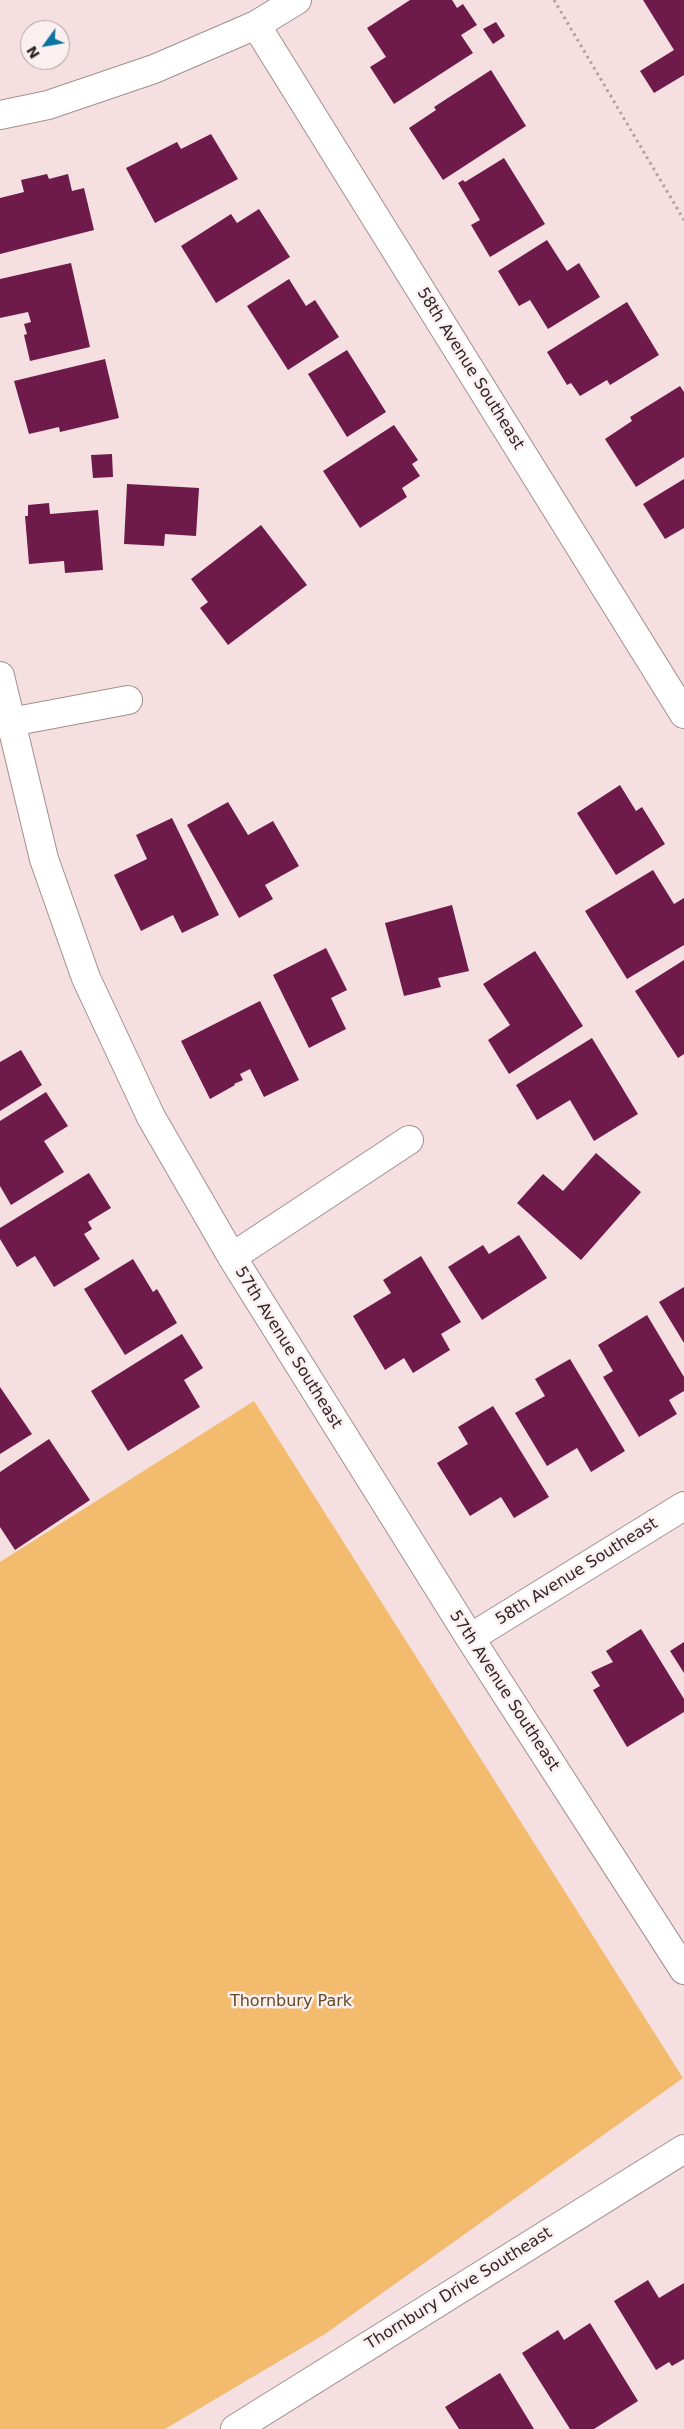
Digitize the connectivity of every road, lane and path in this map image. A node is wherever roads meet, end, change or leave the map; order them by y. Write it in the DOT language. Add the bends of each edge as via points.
graph roads {
  1 [pos="297,0"];
  2 [pos="554,0"];
  3 [pos="256,25"];
  4 [pos="0,115"];
  5 [pos="684,220"];
  6 [pos="0,676"];
  7 [pos="128,700"];
  8 [pos="684,714"];
  9 [pos="6,723"];
  10 [pos="409,1140"];
  11 [pos="232,1257"];
  12 [pos="684,1506"];
  13 [pos="470,1638"];
  14 [pos="684,1970"];
  15 [pos="684,2149"];
  16 [pos="235,2429"];
  1 -- 3 [label="street"];
  2 -- 5 [label="path"];
  3 -- 4 [label="street" via="154,69 48,105"];
  3 -- 8 [label="street, 58th Avenue Southeast"];
  6 -- 9 [label="street, 57th Avenue Southeast"];
  7 -- 9 [label="street"];
  9 -- 11 [label="street, 57th Avenue Southeast" via="44,859 86,978 151,1117"];
  10 -- 11 [label="street"];
  11 -- 13 [label="street, 57th Avenue Southeast"];
  12 -- 13 [label="street, 58th Avenue Southeast"];
  13 -- 14 [label="street, 57th Avenue Southeast"];
  15 -- 16 [label="street, Thornbury Drive Southeast"];
}
